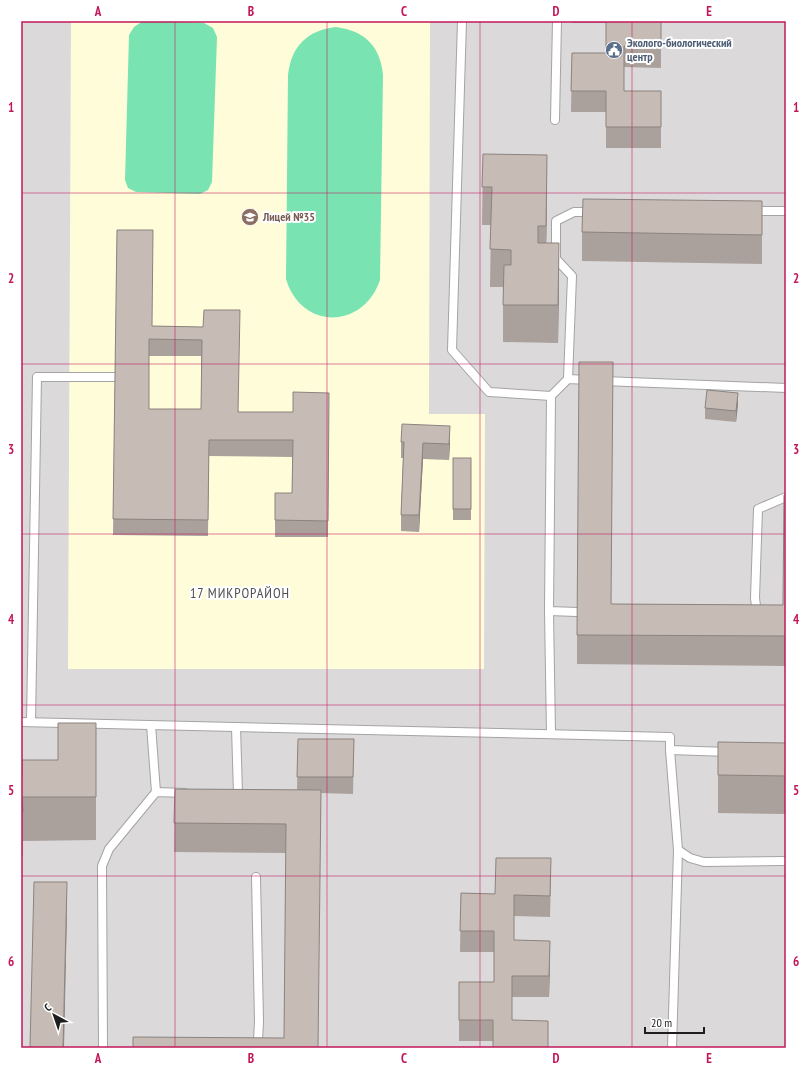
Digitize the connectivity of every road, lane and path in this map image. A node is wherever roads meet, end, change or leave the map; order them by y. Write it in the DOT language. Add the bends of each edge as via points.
graph roads {
  1 [pos="462,21"];
  2 [pos="556,21"];
  3 [pos="555,120"];
  4 [pos="747,211"];
  5 [pos="786,211"];
  6 [pos="605,212"];
  7 [pos="115,377"];
  8 [pos="568,379"];
  9 [pos="786,388"];
  10 [pos="551,396"];
  11 [pos="786,497"];
  12 [pos="549,612"];
  13 [pos="578,612"];
  14 [pos="749,615"];
  15 [pos="21,722"];
  16 [pos="31,722"];
  17 [pos="151,725"];
  18 [pos="236,727"];
  19 [pos="551,734"];
  20 [pos="670,750"];
  21 [pos="738,752"];
  22 [pos="156,792"];
  23 [pos="193,793"];
  24 [pos="223,794"];
  25 [pos="678,850"];
  26 [pos="786,861"];
  27 [pos="256,878"];
  28 [pos="103,1048"];
  29 [pos="249,1048"];
  30 [pos="672,1048"];
  1 -- 10 [label="lane" via="452,350 489,392"];
  2 -- 3 [label="lane"];
  4 -- 5 [label="lane"];
  6 -- 8 [label="lane" via="574,212 556,221 556,259 572,276"];
  7 -- 16 [label="lane" via="38,377"];
  8 -- 9 [label="lane"];
  8 -- 10 [label="lane"];
  10 -- 12 [label="lane"];
  11 -- 14 [label="lane" via="758,509 755,598 757,615"];
  12 -- 13 [label="lane"];
  12 -- 19 [label="lane"];
  15 -- 16 [label="lane"];
  16 -- 17 [label="lane"];
  17 -- 18 [label="lane"];
  17 -- 22 [label="lane"];
  18 -- 19 [label="lane"];
  18 -- 24 [label="lane" via="238,794"];
  19 -- 20 [label="lane" via="670,737"];
  20 -- 21 [label="lane"];
  20 -- 25 [label="lane"];
  22 -- 23 [label="lane"];
  22 -- 28 [label="lane" via="109,849 102,866"];
  25 -- 26 [label="lane" via="690,858 704,862"];
  25 -- 30 [label="lane"];
  27 -- 29 [label="lane" via="259,1021 258,1041"];
}
